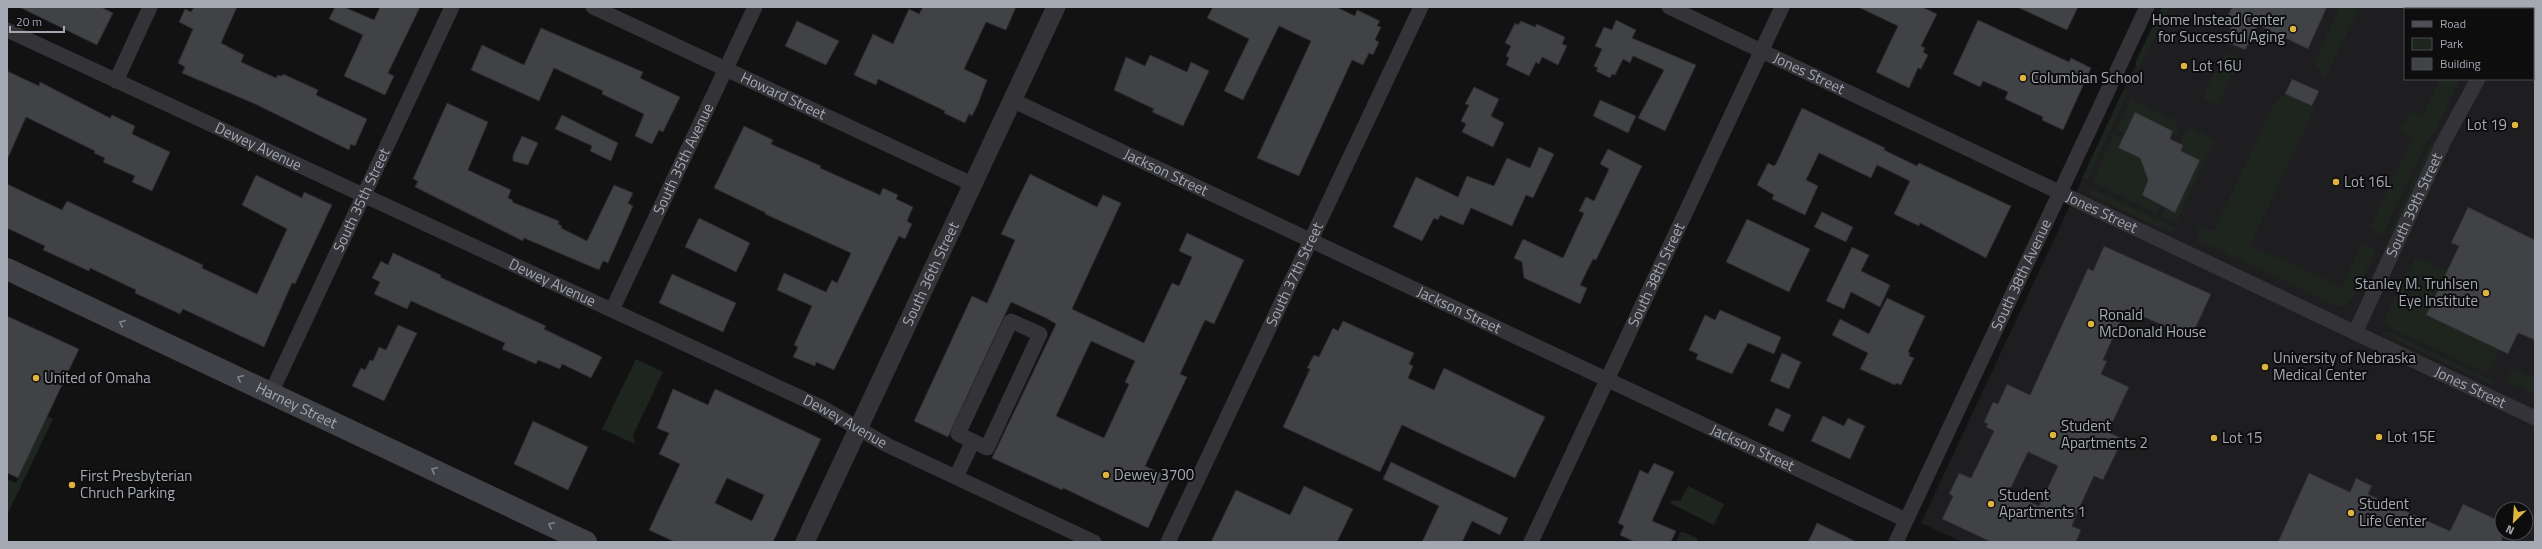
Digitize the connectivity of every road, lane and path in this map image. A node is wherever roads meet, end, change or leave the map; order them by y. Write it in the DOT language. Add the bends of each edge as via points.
graph roads {
  1 [pos="150,7"];
  2 [pos="452,7"];
  3 [pos="593,7"];
  4 [pos="755,7"];
  5 [pos="1056,7"];
  6 [pos="1421,7"];
  7 [pos="1669,7"];
  8 [pos="1782,7"];
  9 [pos="2147,7"];
  10 [pos="7,30"];
  11 [pos="1761,50"];
  12 [pos="726,68"];
  13 [pos="2477,80"];
  14 [pos="116,81"];
  15 [pos="1012,100"];
  16 [pos="974,185"];
  17 [pos="2061,191"];
  18 [pos="363,195"];
  19 [pos="1310,241"];
  20 [pos="7,268"];
  21 [pos="612,310"];
  22 [pos="2356,333"];
  23 [pos="1607,380"];
  24 [pos="271,393"];
  25 [pos="2535,418"];
  26 [pos="858,428"];
  27 [pos="973,441"];
  28 [pos="956,477"];
  29 [pos="1906,520"];
  30 [pos="586,542"];
  31 [pos="805,542"];
  32 [pos="1094,542"];
  33 [pos="1168,542"];
  34 [pos="1531,542"];
  35 [pos="1896,542"];
  1 -- 14 [label="street"];
  2 -- 18 [label="street, South 35th Street"];
  3 -- 12 [label="street, Howard Street"];
  4 -- 12 [label="street, South 35th Avenue"];
  5 -- 15 [label="street, South 36th Street"];
  6 -- 19 [label="street, South 37th Street"];
  7 -- 11 [label="street, Jones Street"];
  8 -- 11 [label="street, South 38th Street"];
  9 -- 17 [label="street, South 38th Avenue"];
  10 -- 14 [label="street, Dewey Avenue"];
  11 -- 17 [label="street, Jones Street"];
  11 -- 23 [label="street, South 38th Street"];
  12 -- 16 [label="street, Howard Street"];
  12 -- 21 [label="street, South 35th Avenue"];
  13 -- 22 [label="street, South 39th Street" via="2443,143"];
  14 -- 18 [label="street, Dewey Avenue"];
  15 -- 16 [label="street, South 36th Street"];
  15 -- 19 [label="street, Jackson Street"];
  16 -- 26 [label="street, South 36th Street"];
  17 -- 22 [label="street, Jones Street"];
  17 -- 29 [label="street, South 38th Avenue"];
  18 -- 21 [label="street, Dewey Avenue"];
  18 -- 24 [label="street, South 35th Street"];
  19 -- 23 [label="street, Jackson Street"];
  19 -- 33 [label="street, South 37th Street"];
  24 -- 20 [label="main road, Harney Street, one-way"];
  21 -- 26 [label="street, Dewey Avenue" via="821,407"];
  22 -- 25 [label="street, Jones Street"];
  23 -- 29 [label="street, Jackson Street"];
  23 -- 34 [label="street, South 38th Street"];
  30 -- 24 [label="main road, Harney Street, one-way"];
  26 -- 28 [label="street, Dewey Avenue" via="887,445"];
  26 -- 31 [label="street, South 36th Street"];
  27 -- 27 [label="street" via="987,448 1040,334 1011,321 958,434"];
  27 -- 28 [label="street"];
  28 -- 32 [label="street, Dewey Avenue"];
  29 -- 35 [label="street, South 38th Avenue"];
}
